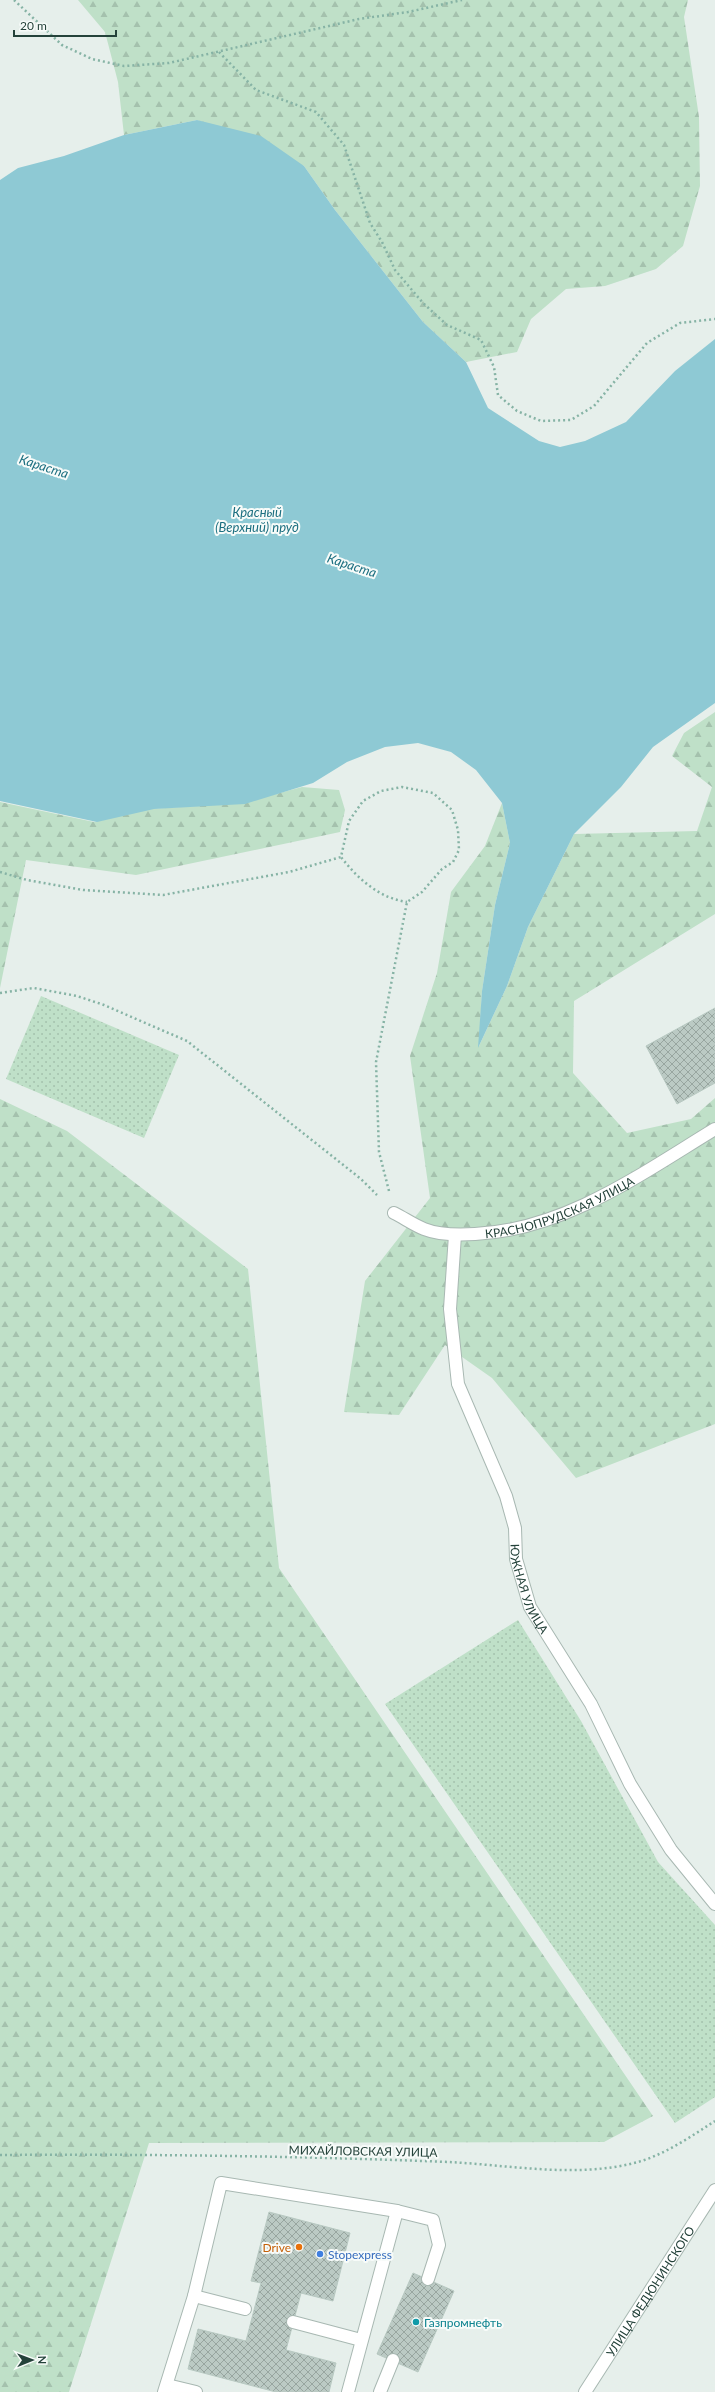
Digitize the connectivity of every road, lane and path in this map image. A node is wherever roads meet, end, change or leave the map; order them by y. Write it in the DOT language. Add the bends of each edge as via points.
graph roads {
  1 [pos="14,0"];
  2 [pos="462,0"];
  3 [pos="220,52"];
  4 [pos="715,319"];
  5 [pos="341,858"];
  6 [pos="0,872"];
  7 [pos="407,902"];
  8 [pos="0,993"];
  9 [pos="715,1128"];
  10 [pos="394,1213"];
  11 [pos="455,1235"];
  12 [pos="715,1904"];
  13 [pos="715,2122"];
  14 [pos="0,2155"];
  15 [pos="715,2190"];
  16 [pos="397,2211"];
  17 [pos="428,2279"];
  18 [pos="194,2296"];
  19 [pos="245,2308"];
  20 [pos="293,2322"];
  21 [pos="361,2340"];
  22 [pos="393,2360"];
  23 [pos="165,2388"];
  24 [pos="196,2392"];
  25 [pos="348,2392"];
  26 [pos="380,2392"];
  27 [pos="585,2392"];
  1 -- 3 [label="path" via="62,45 92,59 124,66 169,63"];
  2 -- 3 [label="path" via="408,12 359,19"];
  3 -- 4 [label="path" via="256,90 316,112 344,145 370,223 395,270 423,303 447,325 481,340 494,367 498,395 517,411 541,421 571,420 594,406 647,343 680,323"];
  5 -- 6 [label="path" via="289,872 163,894 83,890 27,880"];
  5 -- 7 [label="path" via="355,875 390,900"];
  5 -- 7 [label="path" via="349,821 363,801 381,791 402,787 433,793 452,810 458,830 459,850 453,862 442,869 422,892"];
  7 -- 10 [label="path" via="376,1062 380,1152"];
  8 -- 10 [label="path" via="34,988 77,996 187,1041 361,1179"];
  9 -- 11 [label="street, КРАСНОПРУДСКАЯ УЛИЦА" via="621,1186 546,1221 502,1233"];
  10 -- 11 [label="street, КРАСНОПРУДСКАЯ УЛИЦА" via="424,1229"];
  11 -- 12 [label="street, ЮЖНАЯ УЛИЦА" via="450,1309 458,1384 506,1496 516,1528 516,1559 530,1607 591,1704 630,1784 671,1850"];
  13 -- 14 [label="path, МИХАЙЛОВСКАЯ УЛИЦА" via="678,2145 634,2163 575,2170 449,2162 106,2154"];
  15 -- 27 [label="street, УЛИЦА ФЕДЮНИНСКОГО"];
  16 -- 17 [label="street" via="433,2220 439,2245"];
  16 -- 18 [label="street" via="222,2183"];
  16 -- 21 [label="street"];
  18 -- 19 [label="street"];
  18 -- 23 [label="street"];
  20 -- 21 [label="street"];
  21 -- 25 [label="street"];
  22 -- 26 [label="street"];
  23 -- 24 [label="street"];
}
